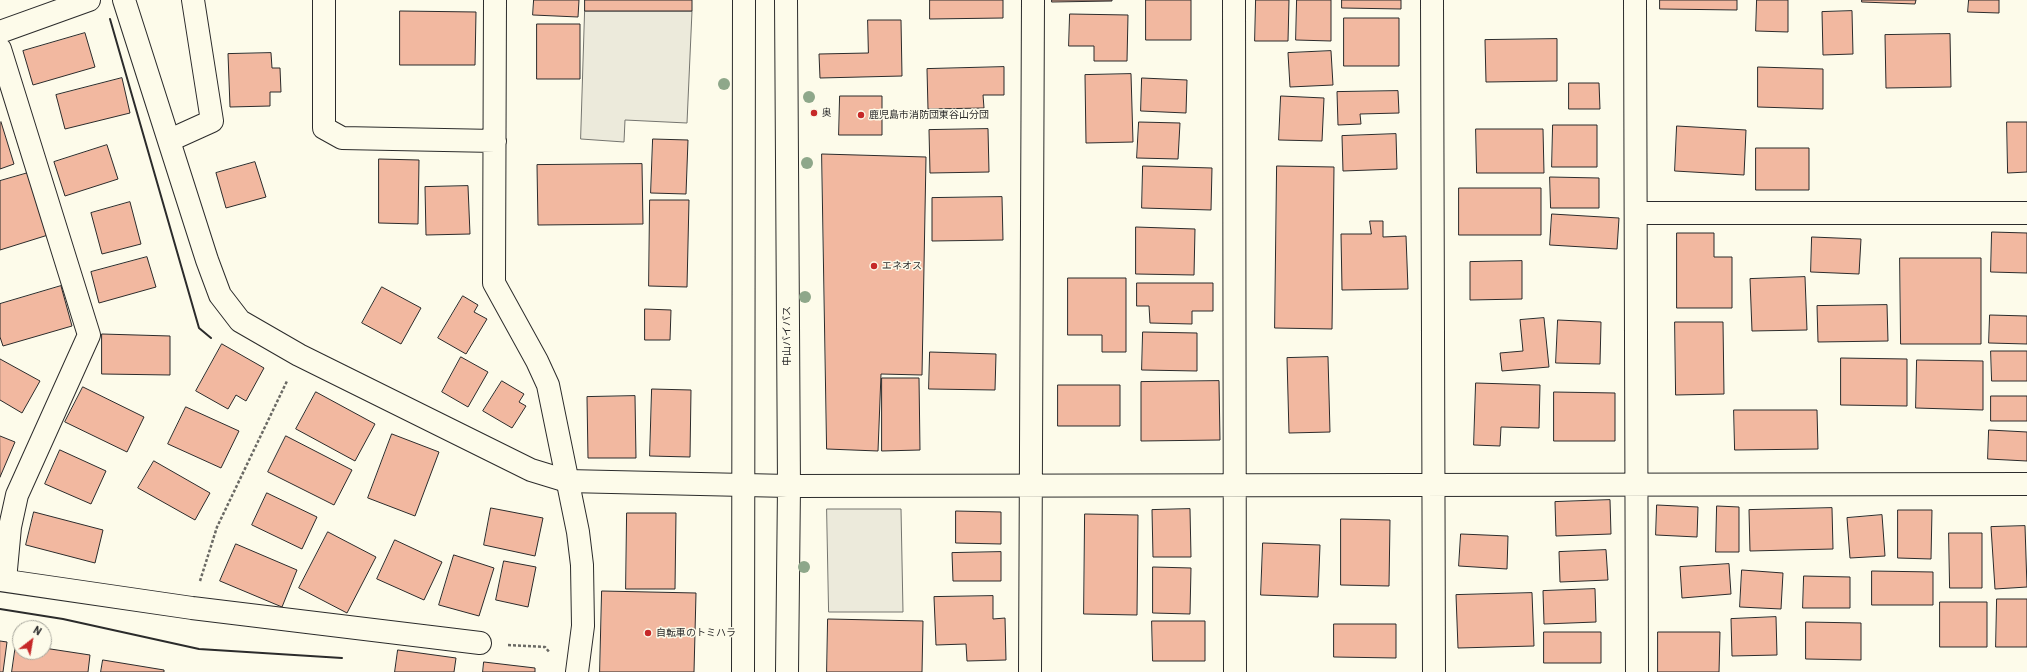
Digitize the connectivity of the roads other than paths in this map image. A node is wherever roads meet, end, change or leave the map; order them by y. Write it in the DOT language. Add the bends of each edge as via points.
graph roads {
  1 [pos="89,0"];
  2 [pos="124,0"];
  3 [pos="194,0"];
  4 [pos="324,0"];
  5 [pos="495,0"];
  6 [pos="744,0"];
  7 [pos="786,0"];
  8 [pos="1032,0"];
  9 [pos="1234,0"];
  10 [pos="1432,0"];
  11 [pos="1635,0"];
  12 [pos="0,32"];
  13 [pos="0,49"];
  14 [pos="170,140"];
  15 [pos="495,141"];
  16 [pos="1636,213"];
  17 [pos="2027,213"];
  18 [pos="567,481"];
  19 [pos="1235,484"];
  20 [pos="1433,484"];
  21 [pos="1637,484"];
  22 [pos="2027,484"];
  23 [pos="1031,485"];
  24 [pos="743,486"];
  25 [pos="789,486"];
  26 [pos="2,580"];
  27 [pos="480,643"];
  28 [pos="577,672"];
  29 [pos="743,672"];
  30 [pos="787,672"];
  31 [pos="1030,672"];
  32 [pos="1234,672"];
  33 [pos="1434,672"];
  34 [pos="1638,672"];
  1 -- 12 [label="street"];
  2 -- 14 [label="street"];
  3 -- 14 [label="street" via="212,121"];
  4 -- 15 [label="street" via="324,128 342,138"];
  5 -- 15 [label="street"];
  6 -- 24 [label="street"];
  7 -- 25 [label="street, 中山バイパス"];
  8 -- 23 [label="street"];
  9 -- 19 [label="street"];
  10 -- 20 [label="street"];
  11 -- 16 [label="street"];
  13 -- 26 [label="street" via="89,335 17,495"];
  14 -- 18 [label="street" via="220,294 240,322 299,355 531,470"];
  15 -- 18 [label="street" via="494,283 548,385"];
  16 -- 17 [label="street"];
  16 -- 21 [label="street"];
  18 -- 24 [label="street"];
  18 -- 28 [label="street" via="582,565 583,626"];
  19 -- 20 [label="street"];
  19 -- 23 [label="street"];
  19 -- 32 [label="street"];
  20 -- 21 [label="street"];
  20 -- 33 [label="street"];
  21 -- 22 [label="street"];
  21 -- 34 [label="street"];
  23 -- 25 [label="street"];
  23 -- 31 [label="street"];
  24 -- 25 [label="street"];
  24 -- 29 [label="street"];
  25 -- 30 [label="street, 中山バイパス"];
  26 -- 27 [label="street" via="192,608"];
}
